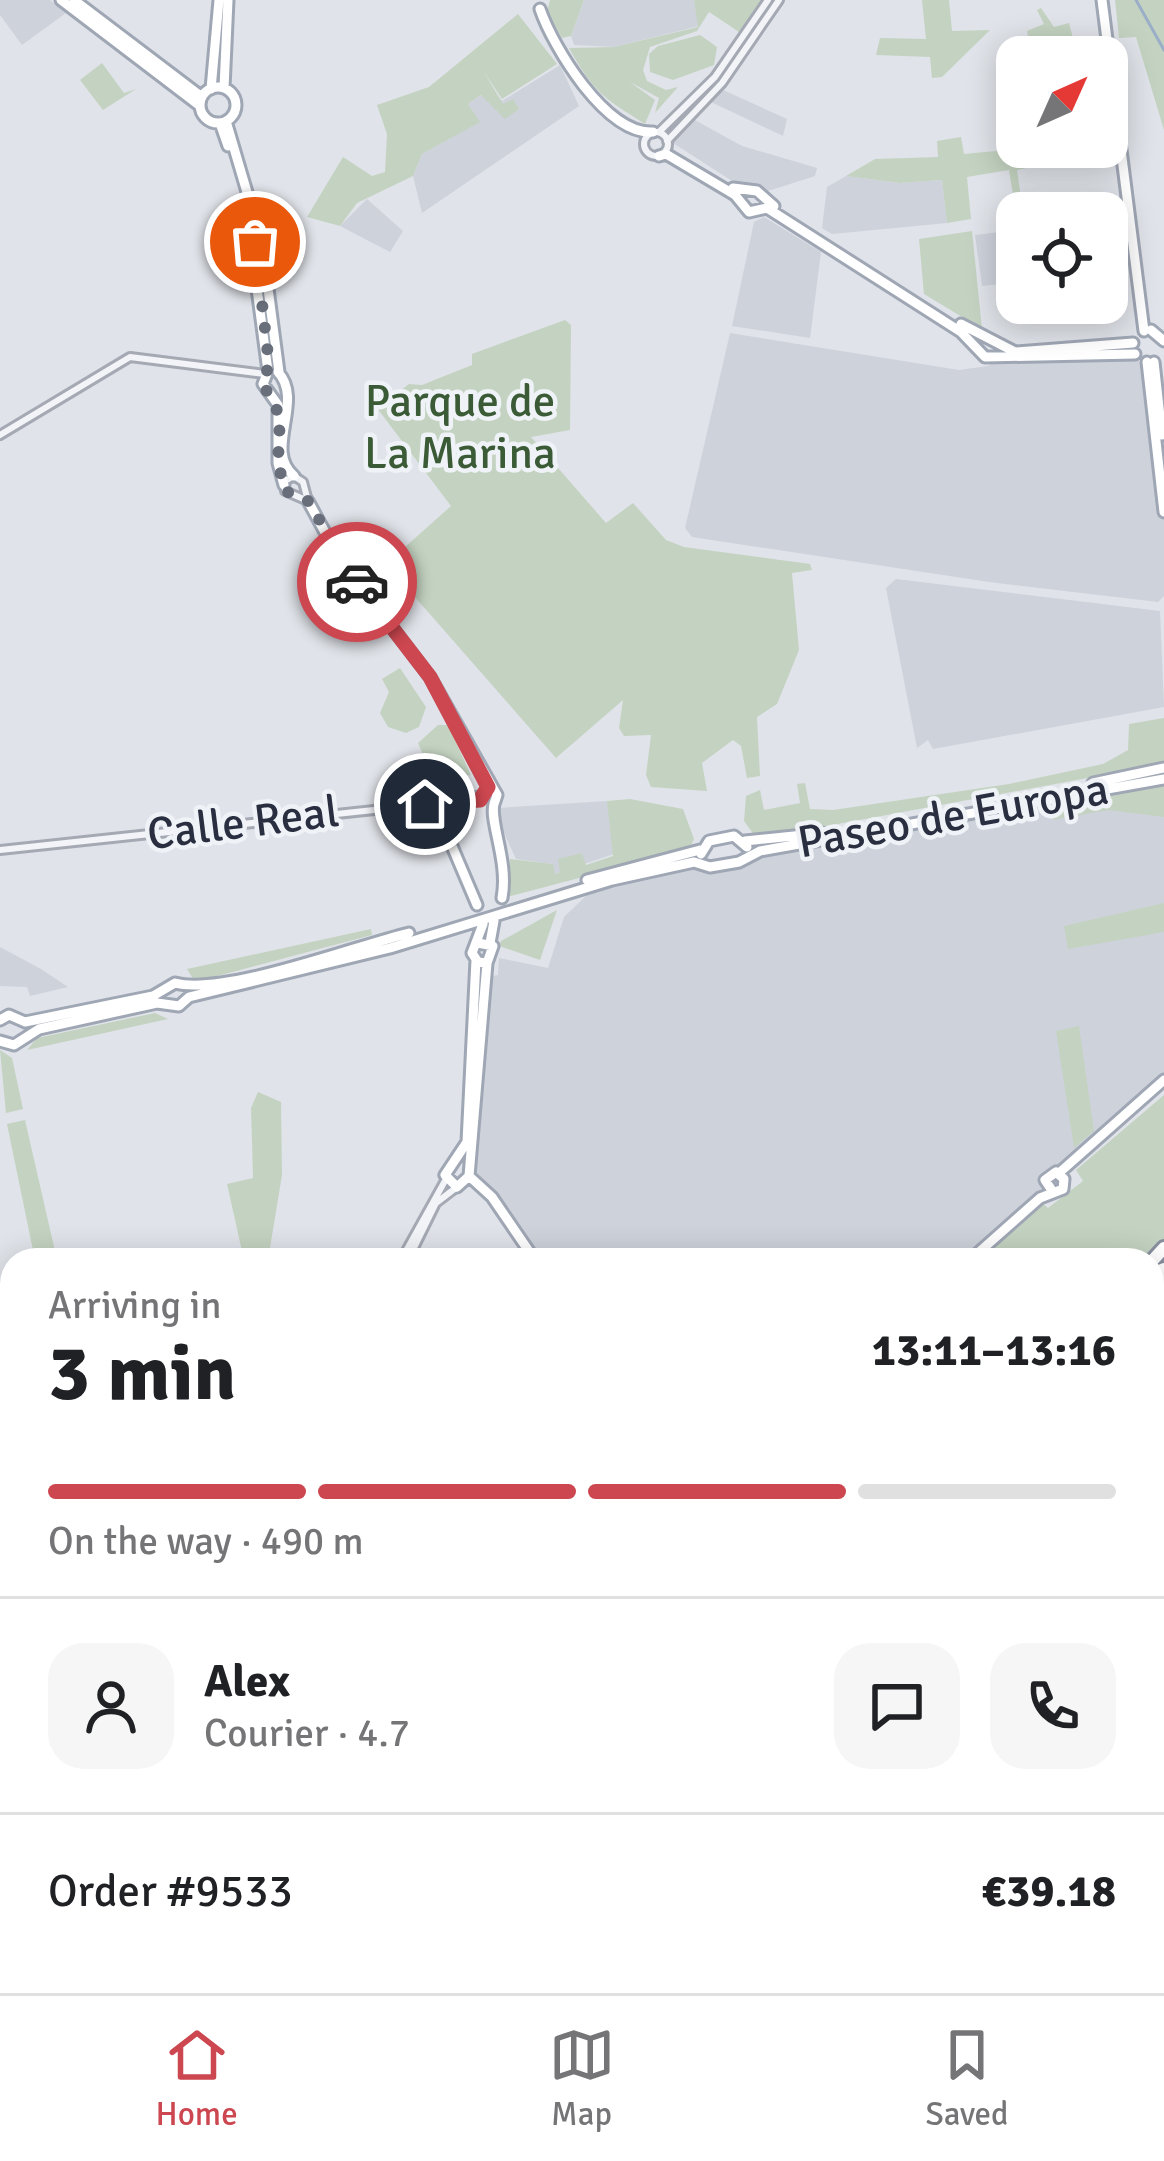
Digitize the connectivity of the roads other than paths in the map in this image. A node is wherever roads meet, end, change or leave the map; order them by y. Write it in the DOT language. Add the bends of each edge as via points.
graph roads {
  1 [pos="61,0"];
  2 [pos="74,0"];
  3 [pos="219,0"];
  4 [pos="229,0"];
  5 [pos="768,0"];
  6 [pos="778,0"];
  7 [pos="1105,0"];
  8 [pos="537,10"];
  9 [pos="748,37"];
  10 [pos="718,80"];
  11 [pos="209,95"];
  12 [pos="223,122"];
  13 [pos="652,135"];
  14 [pos="665,148"];
  15 [pos="744,196"];
  16 [pos="761,205"];
  17 [pos="1148,331"];
  18 [pos="1164,340"];
  19 [pos="981,341"];
  20 [pos="1134,348"];
  21 [pos="996,351"];
  22 [pos="1164,352"];
  23 [pos="1150,362"];
  24 [pos="269,375"];
  25 [pos="282,405"];
  26 [pos="0,435"];
  27 [pos="1164,458"];
  28 [pos="294,476"];
  29 [pos="284,484"];
  30 [pos="303,495"];
  31 [pos="1164,512"];
  32 [pos="1164,768"];
  33 [pos="1164,779"];
  34 [pos="489,794"];
  35 [pos="452,802"];
  36 [pos="425,804"];
  37 [pos="446,832"];
  38 [pos="745,841"];
  39 [pos="0,850"];
  40 [pos="700,850"];
  41 [pos="745,858"];
  42 [pos="704,864"];
  43 [pos="502,898"];
  44 [pos="477,905"];
  45 [pos="488,923"];
  46 [pos="389,942"];
  47 [pos="484,943"];
  48 [pos="482,961"];
  49 [pos="188,993"];
  50 [pos="166,998"];
  51 [pos="0,1020"];
  52 [pos="25,1022"];
  53 [pos="26,1035"];
  54 [pos="0,1041"];
  55 [pos="1164,1084"];
  56 [pos="455,1163"];
  57 [pos="1062,1176"];
  58 [pos="446,1179"];
  59 [pos="464,1179"];
  60 [pos="1045,1181"];
  61 [pos="1053,1192"];
  62 [pos="411,1248"];
  63 [pos="412,1248"];
  64 [pos="523,1248"];
  65 [pos="977,1248"];
  66 [pos="981,1248"];
  1 -- 11 [label="main road"];
  2 -- 11 [label="main road"];
  3 -- 11 [label="main road"];
  4 -- 11 [label="main road"];
  5 -- 9 [label="street"];
  6 -- 9 [label="street"];
  7 -- 17 [label="main road"];
  8 -- 13 [label="main road" via="587,101"];
  9 -- 10 [label="street"];
  10 -- 13 [label="street"];
  10 -- 14 [label="street"];
  11 -- 12 [label="main road" via="209,121"];
  11 -- 12 [label="main road" via="236,102"];
  12 -- 24 [label="main road" via="255,242"];
  13 -- 14 [label="street"];
  13 -- 14 [label="street" via="647,153"];
  14 -- 15 [label="main road"];
  15 -- 16 [label="main road" via="757,191"];
  15 -- 16 [label="main road" via="749,212"];
  16 -- 19 [label="main road"];
  17 -- 18 [label="main road"];
  17 -- 20 [label="main road"];
  19 -- 21 [label="main road"];
  19 -- 21 [label="main road" via="980,355"];
  20 -- 21 [label="main road"];
  20 -- 23 [label="main road"];
  22 -- 23 [label="main road"];
  23 -- 27 [label="main road"];
  23 -- 31 [label="main road"];
  24 -- 25 [label="main road"];
  24 -- 25 [label="main road" via="291,390"];
  24 -- 26 [label="street" via="130,357"];
  25 -- 28 [label="main road" via="284,463"];
  25 -- 29 [label="main road"];
  28 -- 29 [label="street"];
  28 -- 30 [label="street"];
  29 -- 30 [label="street" via="288,495"];
  30 -- 34 [label="main road" via="339,558 430,677"];
  32 -- 38 [label="main road, Paseo de Europa"];
  33 -- 41 [label="main road, Paseo de Europa"];
  34 -- 35 [label="main road, Calle Real"];
  34 -- 43 [label="main road" via="505,856"];
  35 -- 36 [label="street, Calle Real"];
  35 -- 37 [label="main road" via="444,809"];
  36 -- 37 [label="street"];
  36 -- 39 [label="street, Calle Real"];
  37 -- 44 [label="main road"];
  38 -- 40 [label="main road, Paseo de Europa" via="734,836"];
  38 -- 41 [label="main road"];
  40 -- 42 [label="main road"];
  40 -- 46 [label="main road"];
  41 -- 42 [label="main road, Paseo de Europa"];
  42 -- 46 [label="main road" via="611,880"];
  45 -- 47 [label="main road"];
  46 -- 49 [label="main road"];
  47 -- 48 [label="main road"];
  47 -- 48 [label="main road" via="495,952"];
  48 -- 56 [label="main road" via="467,1142"];
  48 -- 59 [label="main road"];
  49 -- 50 [label="main road" via="179,1006"];
  49 -- 50 [label="main road" via="176,983"];
  50 -- 52 [label="main road"];
  50 -- 53 [label="main road"];
  51 -- 52 [label="main road"];
  52 -- 53 [label="main road"];
  53 -- 54 [label="main road" via="14,1046"];
  55 -- 57 [label="main road"];
  56 -- 58 [label="main road"];
  56 -- 59 [label="main road"];
  57 -- 60 [label="main road"];
  57 -- 61 [label="main road" via="1063,1189"];
  58 -- 59 [label="main road"];
  58 -- 62 [label="street"];
  59 -- 63 [label="street" via="436,1203"];
  59 -- 64 [label="main road" via="485,1189"];
  60 -- 61 [label="main road"];
  60 -- 65 [label="main road"];
  61 -- 66 [label="main road"];
}
